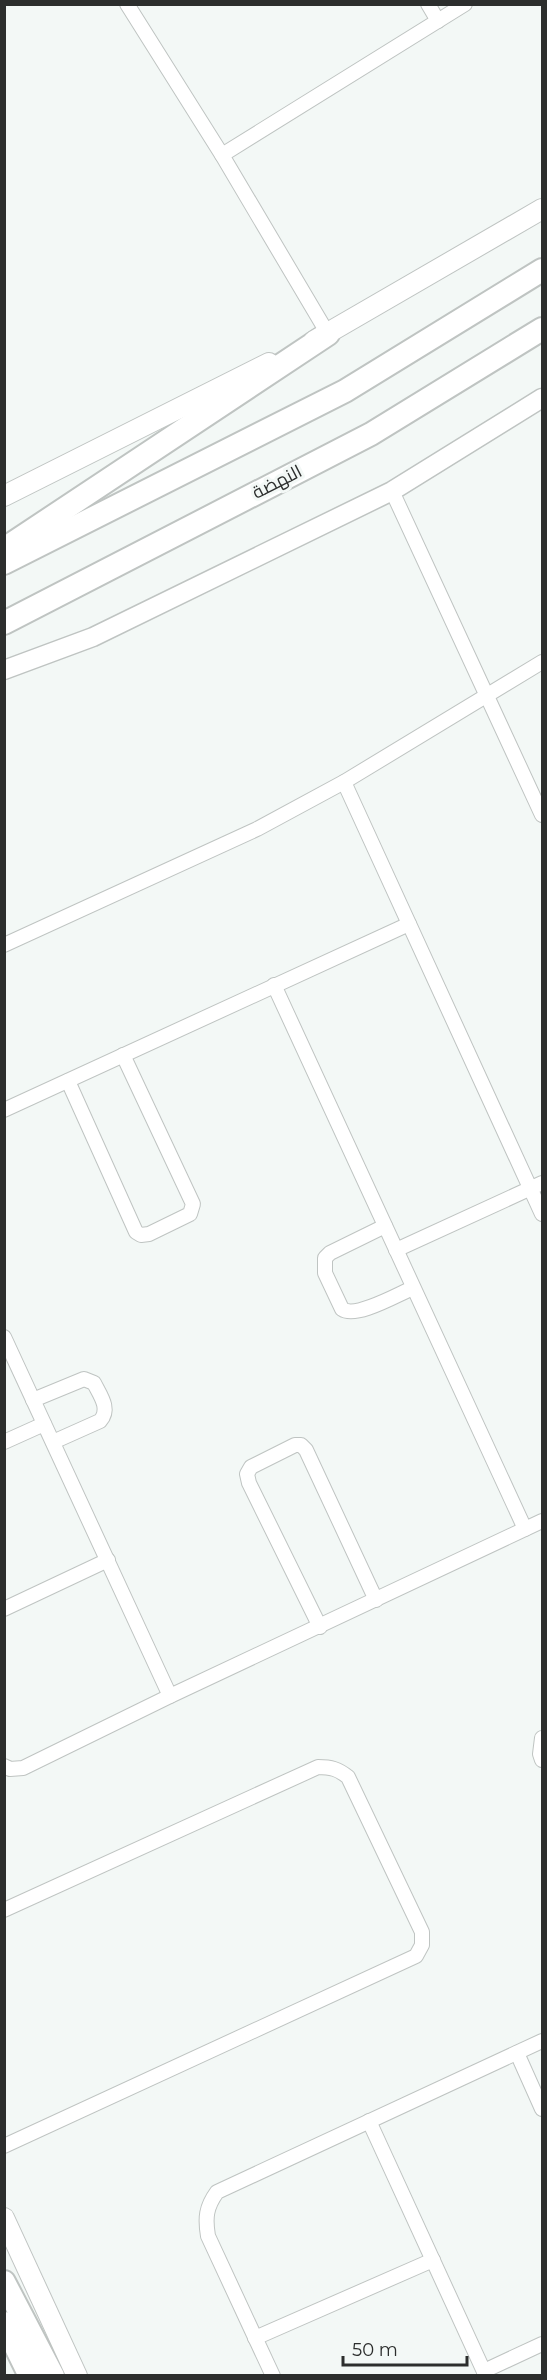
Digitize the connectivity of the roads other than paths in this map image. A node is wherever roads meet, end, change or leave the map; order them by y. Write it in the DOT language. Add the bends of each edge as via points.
graph roads {
  1 [pos="127,4"];
  2 [pos="428,4"];
  3 [pos="465,4"];
  4 [pos="438,21"];
  5 [pos="222,156"];
  6 [pos="543,208"];
  7 [pos="543,270"];
  8 [pos="543,329"];
  9 [pos="327,334"];
  10 [pos="543,398"];
  11 [pos="392,491"];
  12 [pos="4,496"];
  13 [pos="4,549"];
  14 [pos="4,562"];
  15 [pos="4,623"];
  16 [pos="543,662"];
  17 [pos="4,670"];
  18 [pos="487,695"];
  19 [pos="344,782"];
  20 [pos="543,815"];
  21 [pos="409,924"];
  22 [pos="4,945"];
  23 [pos="274,985"];
  24 [pos="123,1055"];
  25 [pos="68,1081"];
  26 [pos="4,1110"];
  27 [pos="537,1186"];
  28 [pos="543,1214"];
  29 [pos="385,1227"];
  30 [pos="396,1250"];
  31 [pos="413,1288"];
  32 [pos="4,1337"];
  33 [pos="33,1400"];
  34 [pos="44,1424"];
  35 [pos="4,1442"];
  36 [pos="53,1442"];
  37 [pos="543,1521"];
  38 [pos="525,1529"];
  39 [pos="108,1560"];
  40 [pos="376,1600"];
  41 [pos="4,1610"];
  42 [pos="320,1627"];
  43 [pos="170,1696"];
  44 [pos="543,1738"];
  45 [pos="543,1760"];
  46 [pos="4,1766"];
  47 [pos="4,1910"];
  48 [pos="543,2041"];
  49 [pos="517,2053"];
  50 [pos="543,2109"];
  51 [pos="369,2121"];
  52 [pos="4,2146"];
  53 [pos="4,2218"];
  54 [pos="433,2260"];
  55 [pos="4,2282"];
  56 [pos="4,2323"];
  57 [pos="255,2338"];
  58 [pos="543,2344"];
  59 [pos="485,2373"];
  60 [pos="30,2376"];
  61 [pos="53,2376"];
  62 [pos="77,2376"];
  63 [pos="273,2376"];
  1 -- 5 [label="street"];
  2 -- 4 [label="street"];
  3 -- 4 [label="street"];
  4 -- 5 [label="street"];
  5 -- 9 [label="street"];
  6 -- 9 [label="main road"];
  7 -- 14 [label="main road" via="345,391"];
  8 -- 15 [label="main road, النهضة" via="371,434"];
  9 -- 12 [label="main road"];
  9 -- 13 [label="main road"];
  10 -- 11 [label="street"];
  11 -- 17 [label="street" via="93,637"];
  11 -- 18 [label="street"];
  16 -- 18 [label="street"];
  18 -- 19 [label="street"];
  18 -- 20 [label="street"];
  19 -- 21 [label="street"];
  19 -- 22 [label="street" via="257,829"];
  21 -- 23 [label="street"];
  21 -- 27 [label="street"];
  23 -- 24 [label="street"];
  23 -- 29 [label="street"];
  24 -- 25 [label="street"];
  24 -- 25 [label="street" via="193,1204 190,1214 149,1234 136,1232"];
  25 -- 26 [label="street"];
  27 -- 28 [label="street"];
  27 -- 30 [label="street"];
  29 -- 30 [label="street"];
  29 -- 31 [label="street" via="330,1254 325,1258 325,1273 346,1312 360,1311"];
  30 -- 31 [label="street"];
  31 -- 38 [label="street"];
  32 -- 33 [label="street"];
  33 -- 34 [label="street"];
  33 -- 36 [label="street" via="84,1379 94,1383 105,1415 100,1421"];
  34 -- 35 [label="street"];
  34 -- 36 [label="street"];
  36 -- 39 [label="street"];
  37 -- 38 [label="street"];
  38 -- 40 [label="street"];
  39 -- 41 [label="street"];
  39 -- 43 [label="street"];
  40 -- 42 [label="street"];
  40 -- 42 [label="street" via="306,1450 295,1445 250,1467 247,1474"];
  42 -- 43 [label="street"];
  43 -- 46 [label="street" via="23,1768"];
  44 -- 45 [label="street"];
  47 -- 52 [label="street" via="318,1767 329,1767 348,1777 422,1932 422,1945 416,1956"];
  48 -- 49 [label="street"];
  49 -- 50 [label="street"];
  49 -- 51 [label="street"];
  51 -- 54 [label="street"];
  51 -- 57 [label="street" via="217,2192 210,2202 205,2218 208,2236"];
  53 -- 62 [label="main road"];
  54 -- 57 [label="street"];
  54 -- 59 [label="street"];
  55 -- 61 [label="main road"];
  56 -- 60 [label="main road"];
  57 -- 63 [label="street"];
  58 -- 59 [label="street"];
}
